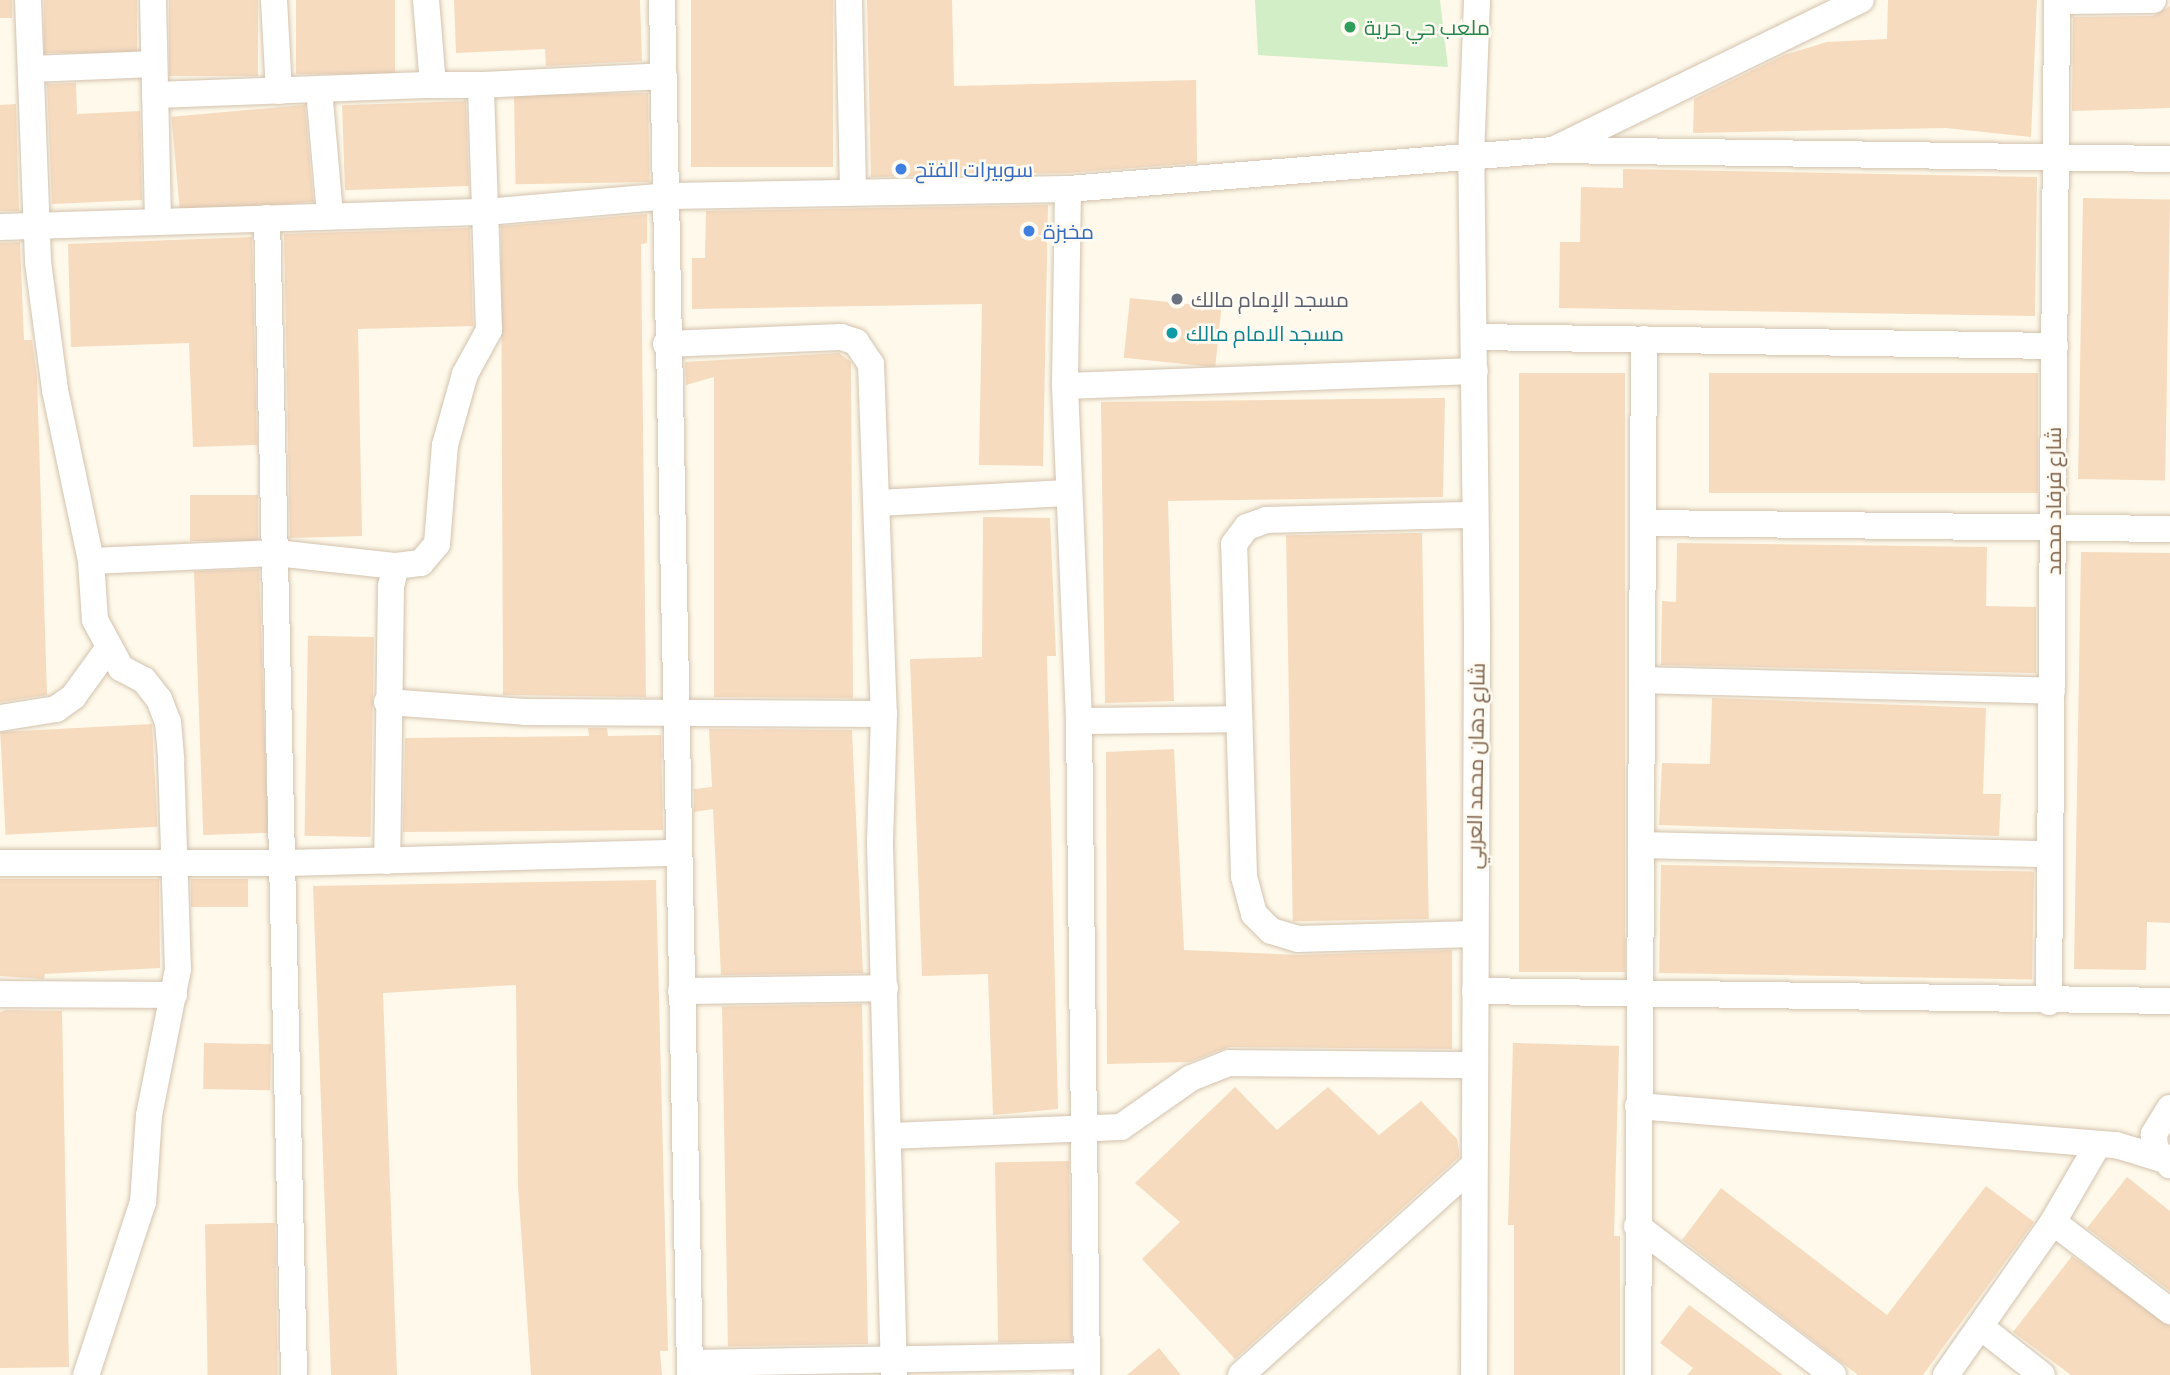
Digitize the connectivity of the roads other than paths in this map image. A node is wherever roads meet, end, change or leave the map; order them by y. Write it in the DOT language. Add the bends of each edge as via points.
graph roads {
  1 [pos="28,0"];
  2 [pos="152,0"];
  3 [pos="274,0"];
  4 [pos="426,0"];
  5 [pos="662,0"];
  6 [pos="849,0"];
  7 [pos="1477,0"];
  8 [pos="1861,0"];
  9 [pos="2153,0"];
  10 [pos="2057,1"];
  11 [pos="154,64"];
  12 [pos="32,69"];
  13 [pos="664,76"];
  14 [pos="432,85"];
  15 [pos="481,85"];
  16 [pos="319,89"];
  17 [pos="279,91"];
  18 [pos="155,95"];
  19 [pos="1554,150"];
  20 [pos="1471,157"];
  21 [pos="2170,159"];
  22 [pos="2056,160"];
  23 [pos="1068,189"];
  24 [pos="853,192"];
  25 [pos="669,196"];
  26 [pos="486,212"];
  27 [pos="330,216"];
  28 [pos="267,218"];
  29 [pos="158,222"];
  30 [pos="36,225"];
  31 [pos="0,227"];
  32 [pos="1475,337"];
  33 [pos="1644,338"];
  34 [pos="666,344"];
  35 [pos="2055,345"];
  36 [pos="1475,371"];
  37 [pos="1065,386"];
  38 [pos="1068,493"];
  39 [pos="877,503"];
  40 [pos="1474,515"];
  41 [pos="1644,523"];
  42 [pos="2053,528"];
  43 [pos="2170,529"];
  44 [pos="276,553"];
  45 [pos="91,561"];
  46 [pos="396,566"];
  47 [pos="107,650"];
  48 [pos="1642,680"];
  49 [pos="2052,691"];
  50 [pos="387,702"];
  51 [pos="678,710"];
  52 [pos="884,714"];
  53 [pos="0,718"];
  54 [pos="1239,719"];
  55 [pos="1079,721"];
  56 [pos="1641,845"];
  57 [pos="677,853"];
  58 [pos="2050,854"];
  59 [pos="387,861"];
  60 [pos="0,863"];
  61 [pos="174,863"];
  62 [pos="286,863"];
  63 [pos="1473,934"];
  64 [pos="885,988"];
  65 [pos="681,991"];
  66 [pos="1475,991"];
  67 [pos="0,994"];
  68 [pos="174,995"];
  69 [pos="1639,995"];
  70 [pos="2170,1001"];
  71 [pos="2049,1002"];
  72 [pos="1472,1065"];
  73 [pos="1638,1106"];
  74 [pos="2164,1115"];
  75 [pos="1085,1132"];
  76 [pos="889,1136"];
  77 [pos="2107,1146"];
  78 [pos="2166,1162"];
  79 [pos="1474,1166"];
  80 [pos="2053,1222"];
  81 [pos="1637,1226"];
  82 [pos="2170,1311"];
  83 [pos="1982,1328"];
  84 [pos="1086,1365"];
  85 [pos="893,1366"];
  86 [pos="690,1369"];
  87 [pos="86,1375"];
  88 [pos="294,1375"];
  89 [pos="1241,1375"];
  90 [pos="1474,1375"];
  91 [pos="1638,1375"];
  92 [pos="1833,1375"];
  93 [pos="1946,1375"];
  94 [pos="2042,1375"];
  1 -- 12 [label="street"];
  2 -- 11 [label="street"];
  3 -- 17 [label="street"];
  4 -- 14 [label="street"];
  5 -- 13 [label="street"];
  6 -- 24 [label="street"];
  7 -- 20 [label="street, شارع دهان محمد العربي"];
  8 -- 19 [label="street"];
  9 -- 10 [label="street"];
  10 -- 22 [label="street, شارع فرفاد محمد"];
  11 -- 12 [label="street"];
  11 -- 18 [label="street"];
  12 -- 30 [label="street"];
  13 -- 15 [label="street"];
  13 -- 25 [label="street"];
  14 -- 15 [label="street"];
  14 -- 16 [label="street"];
  15 -- 26 [label="street"];
  16 -- 17 [label="street"];
  16 -- 27 [label="street"];
  17 -- 18 [label="street"];
  18 -- 29 [label="street"];
  19 -- 20 [label="street"];
  19 -- 22 [label="street"];
  20 -- 23 [label="street"];
  20 -- 32 [label="street, شارع دهان محمد العربي"];
  21 -- 22 [label="street"];
  22 -- 35 [label="street, شارع فرفاد محمد"];
  23 -- 24 [label="street"];
  23 -- 37 [label="street"];
  24 -- 25 [label="street"];
  25 -- 26 [label="street"];
  25 -- 34 [label="street"];
  26 -- 27 [label="street"];
  26 -- 46 [label="street" via="489,330 465,374 445,445 437,544 421,563"];
  27 -- 28 [label="street"];
  28 -- 29 [label="street"];
  28 -- 44 [label="street"];
  29 -- 30 [label="street"];
  30 -- 31 [label="street"];
  30 -- 45 [label="street" via="55,390"];
  32 -- 33 [label="street"];
  32 -- 36 [label="street, شارع دهان محمد العربي"];
  33 -- 35 [label="street"];
  33 -- 41 [label="street"];
  34 -- 39 [label="street" via="821,336 856,342 871,364 875,388"];
  34 -- 51 [label="street"];
  35 -- 42 [label="street, شارع فرفاد محمد"];
  36 -- 37 [label="street"];
  36 -- 40 [label="street, شارع دهان محمد العربي"];
  37 -- 38 [label="street"];
  38 -- 39 [label="street"];
  38 -- 55 [label="street"];
  39 -- 52 [label="street"];
  40 -- 54 [label="street" via="1266,520 1237,534"];
  40 -- 63 [label="street, شارع دهان محمد العربي"];
  41 -- 42 [label="street"];
  41 -- 48 [label="street"];
  42 -- 43 [label="street"];
  42 -- 49 [label="street, شارع فرفاد محمد"];
  44 -- 45 [label="street"];
  44 -- 46 [label="street"];
  44 -- 62 [label="street"];
  45 -- 47 [label="street" via="95,620"];
  46 -- 50 [label="street"];
  47 -- 53 [label="street" via="73,697 57,709"];
  47 -- 61 [label="street" via="121,668 144,680 168,722"];
  48 -- 49 [label="street"];
  48 -- 56 [label="street"];
  49 -- 58 [label="street, شارع فرفاد محمد"];
  50 -- 51 [label="street" via="525,712"];
  50 -- 59 [label="street"];
  51 -- 52 [label="street"];
  51 -- 57 [label="street"];
  52 -- 64 [label="street" via="880,844"];
  54 -- 55 [label="street"];
  54 -- 63 [label="street" via="1244,876 1254,914 1272,931 1298,939"];
  55 -- 75 [label="street"];
  56 -- 58 [label="street"];
  56 -- 69 [label="street"];
  57 -- 59 [label="street"];
  57 -- 65 [label="street"];
  58 -- 71 [label="street, شارع فرفاد محمد"];
  59 -- 62 [label="street"];
  60 -- 61 [label="street"];
  61 -- 62 [label="street"];
  61 -- 68 [label="street"];
  62 -- 88 [label="street"];
  63 -- 66 [label="street, شارع دهان محمد العربي"];
  64 -- 65 [label="street"];
  64 -- 76 [label="street"];
  65 -- 86 [label="street"];
  66 -- 69 [label="street"];
  66 -- 72 [label="street, شارع دهان محمد العربي"];
  67 -- 68 [label="street"];
  68 -- 87 [label="street" via="149,1115 143,1202"];
  69 -- 71 [label="street"];
  69 -- 73 [label="street"];
  70 -- 71 [label="street"];
  72 -- 75 [label="street" via="1229,1063 1191,1078 1139,1119"];
  72 -- 79 [label="street, شارع دهان محمد العربي"];
  73 -- 77 [label="street"];
  73 -- 81 [label="street"];
  74 -- 77 [label="street"];
  74 -- 78 [label="street" via="2154,1134"];
  75 -- 76 [label="street"];
  75 -- 84 [label="street"];
  76 -- 85 [label="street"];
  77 -- 78 [label="street"];
  77 -- 80 [label="street"];
  79 -- 89 [label="street"];
  79 -- 90 [label="street, شارع دهان محمد العربي"];
  80 -- 82 [label="street"];
  80 -- 83 [label="street"];
  81 -- 91 [label="street"];
  81 -- 92 [label="street"];
  83 -- 93 [label="street"];
  83 -- 94 [label="street"];
  84 -- 85 [label="street"];
  85 -- 86 [label="street"];
}
